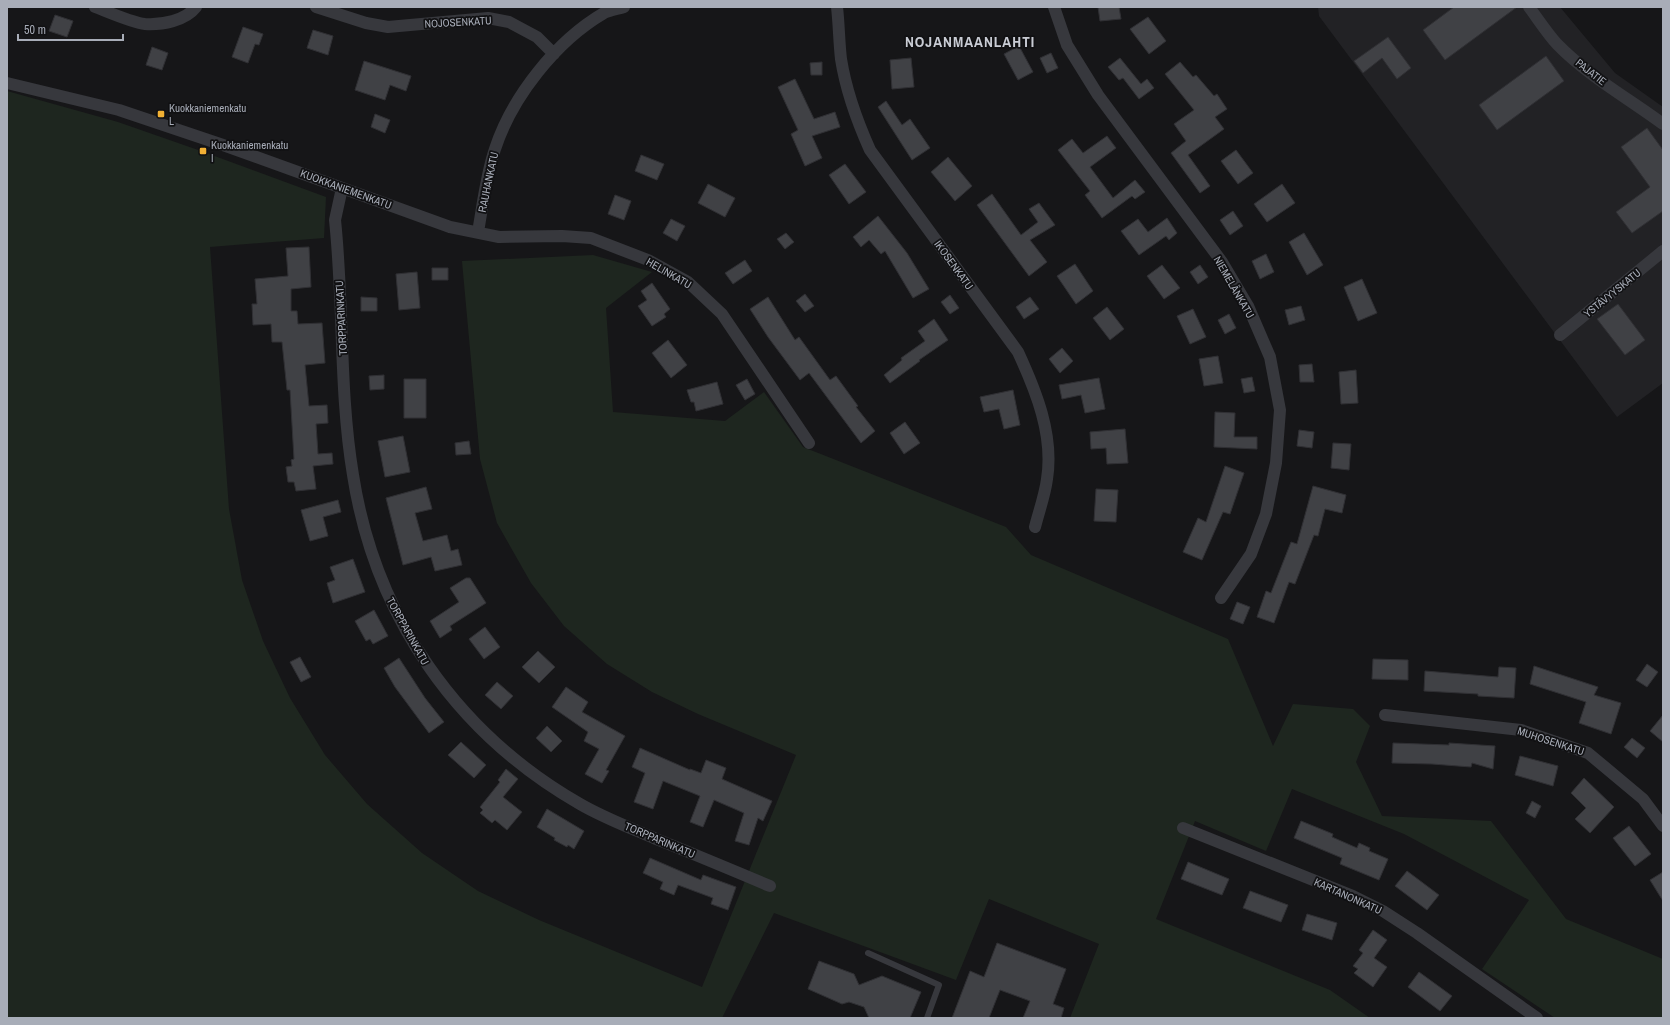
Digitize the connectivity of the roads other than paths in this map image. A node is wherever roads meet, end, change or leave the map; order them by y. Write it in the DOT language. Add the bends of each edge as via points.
graph roads {
  1 [pos="95,7"];
  2 [pos="196,7"];
  3 [pos="316,7"];
  4 [pos="624,7"];
  5 [pos="837,7"];
  6 [pos="1054,7"];
  7 [pos="1529,7"];
  8 [pos="603,10"];
  9 [pos="554,54"];
  10 [pos="7,83"];
  11 [pos="1663,124"];
  12 [pos="342,188"];
  13 [pos="478,232"];
  14 [pos="1663,251"];
  15 [pos="1560,335"];
  16 [pos="809,443"];
  17 [pos="1035,527"];
  18 [pos="1221,598"];
  19 [pos="1385,715"];
  20 [pos="1663,826"];
  21 [pos="1184,828"];
  22 [pos="770,886"];
  23 [pos="868,953"];
  24 [pos="927,1018"];
  25 [pos="1537,1018"];
  1 -- 2 [label="street" via="144,24 171,22 191,13"];
  3 -- 9 [label="street, NOJOSENKATU" via="366,23 388,26 488,18 509,22 537,37"];
  4 -- 8 [label="street"];
  5 -- 17 [label="street, IKOSENKATU" via="841,60 856,119 870,150 1018,352 1033,385 1049,447 1047,479"];
  6 -- 18 [label="street, NIEMELÄNKATU" via="1067,44 1098,95 1222,262 1248,306 1270,357 1280,410 1276,463 1266,514 1251,554"];
  7 -- 11 [label="street, PAJATIE" via="1557,43 1588,72"];
  8 -- 9 [label="street"];
  9 -- 13 [label="street, RAUHANKATU" via="517,100 504,124 494,149"];
  10 -- 12 [label="street, KUOKKANIEMENKATU" via="119,110"];
  12 -- 13 [label="street, KUOKKANIEMENKATU" via="450,227"];
  12 -- 22 [label="street, TORPPARINKATU" via="335,220 347,430 353,476 374,559 390,600 406,631 431,671 484,733 548,784 581,805 621,824"];
  13 -- 16 [label="street, HELINKATU" via="499,237 591,238 648,260 688,282 722,314"];
  14 -- 15 [label="street, YSTÄVYYSKATU"];
  19 -- 20 [label="street, MUHOSENKATU" via="1521,730 1588,753 1643,799"];
  21 -- 25 [label="street, KARTANONKATU" via="1353,896 1383,911"];
  23 -- 24 [label="lane" via="940,985"];
}
